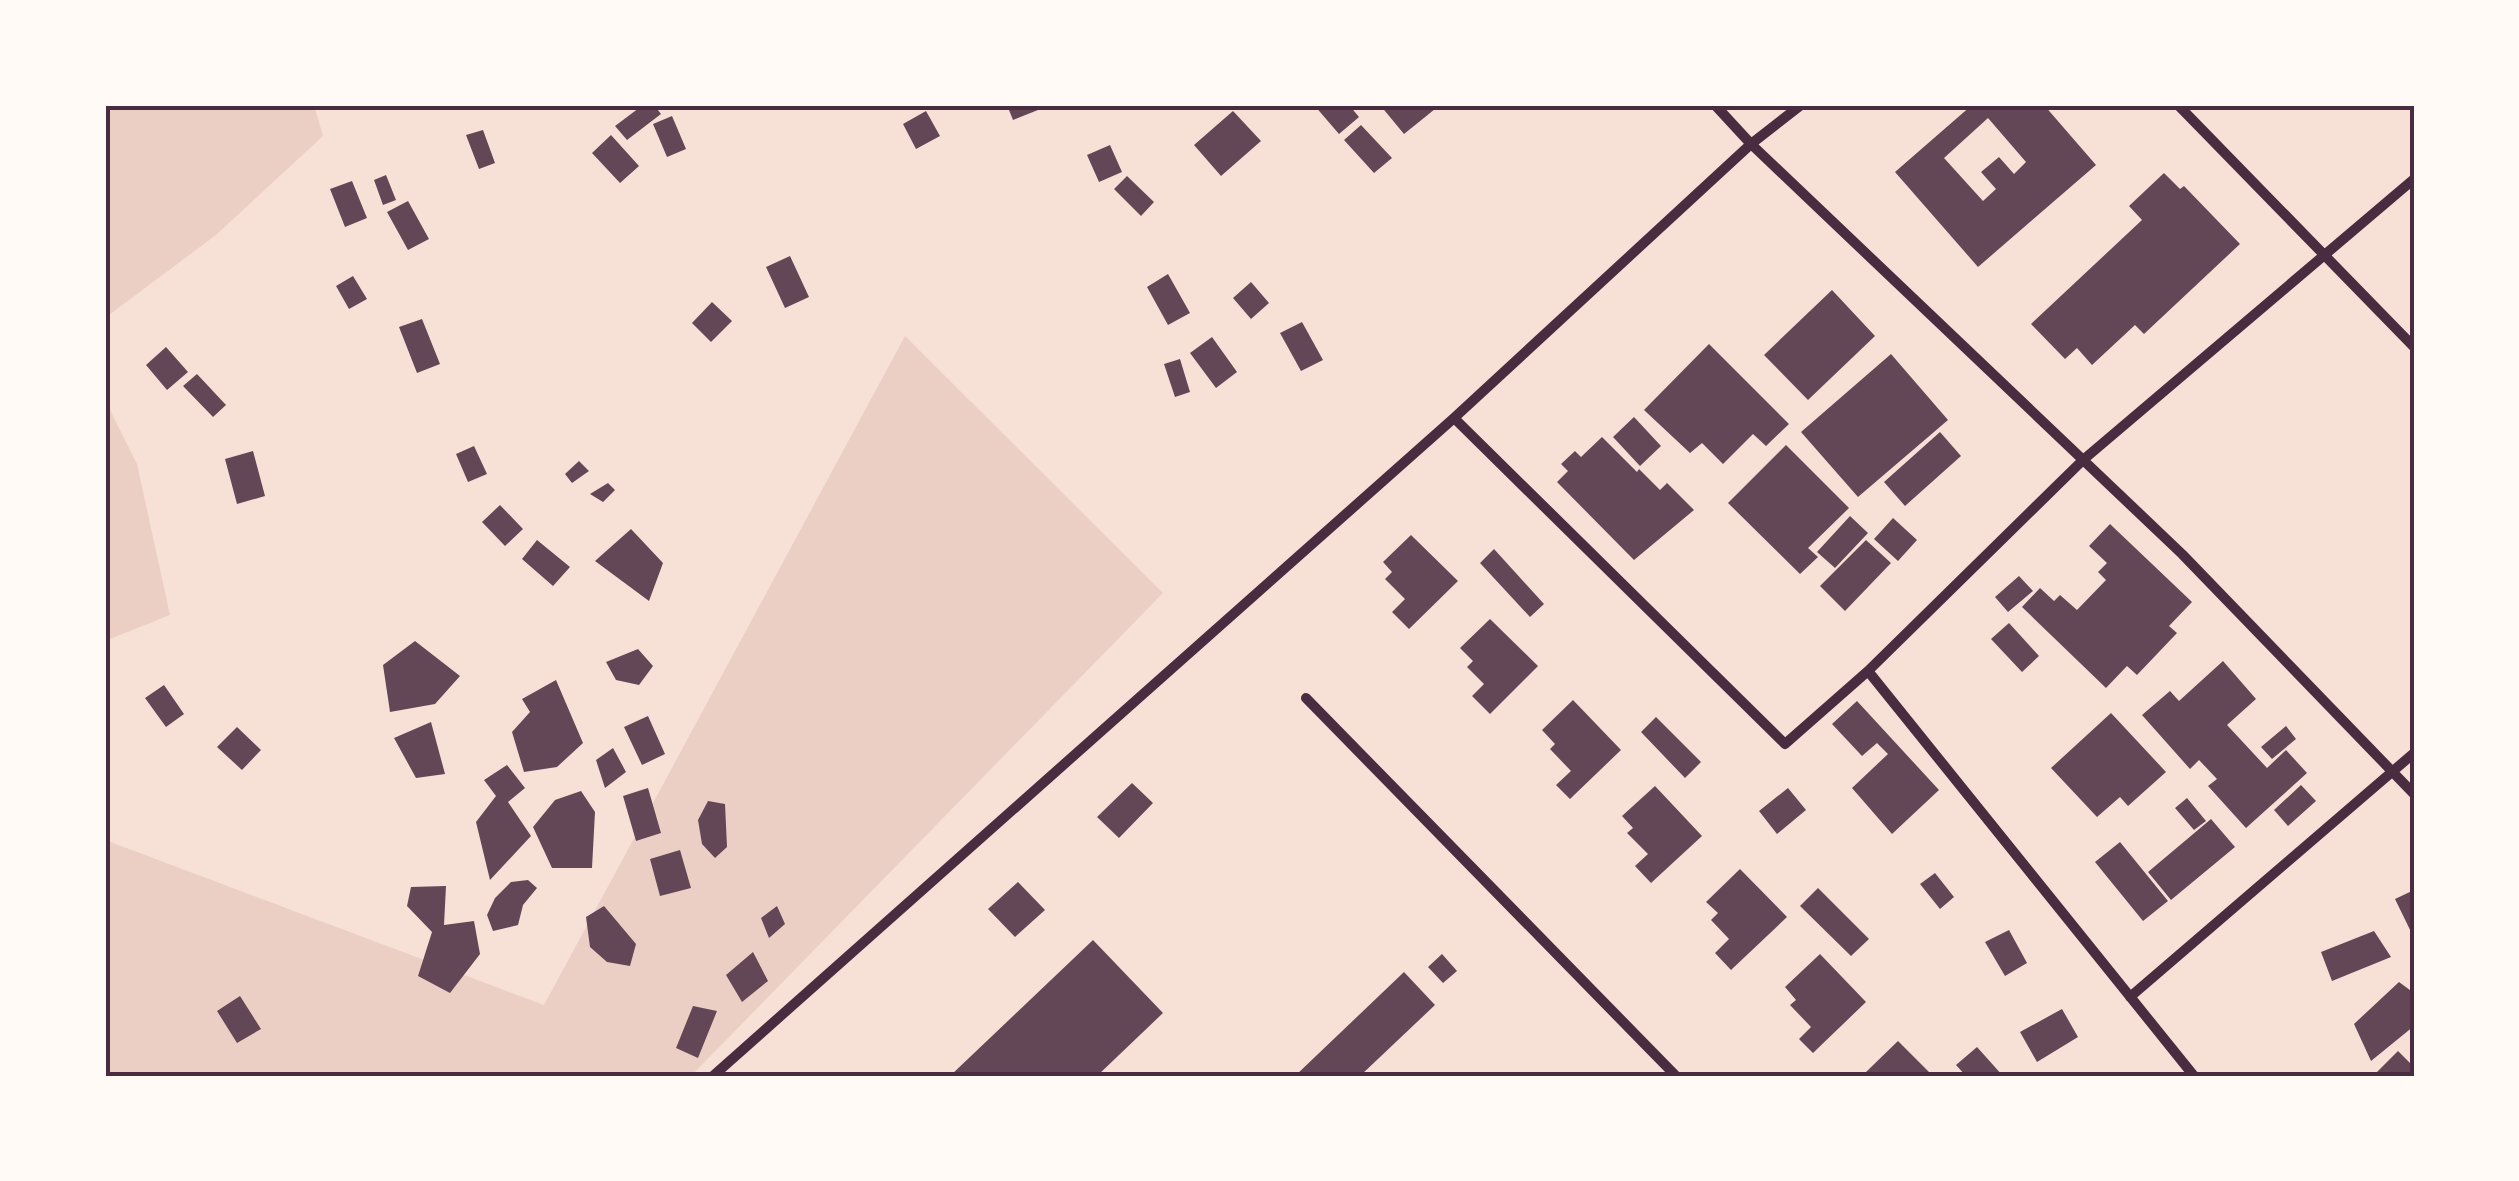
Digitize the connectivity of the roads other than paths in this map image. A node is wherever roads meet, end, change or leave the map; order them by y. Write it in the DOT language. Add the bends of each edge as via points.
graph roads {
  1 [pos="1715,105"];
  2 [pos="1802,105"];
  3 [pos="2178,105"];
  4 [pos="1751,144"];
  5 [pos="2414,179"];
  6 [pos="2324,255"];
  7 [pos="2414,347"];
  8 [pos="1454,418"];
  9 [pos="2084,460"];
  10 [pos="1868,671"];
  11 [pos="1306,698"];
  12 [pos="2414,753"];
  13 [pos="2392,772"];
  14 [pos="2414,794"];
  15 [pos="2130,996"];
  16 [pos="712,1076"];
  17 [pos="1676,1076"];
  18 [pos="2194,1076"];
  1 -- 4 [label="street"];
  2 -- 4 [label="street"];
  3 -- 6 [label="street"];
  4 -- 8 [label="street"];
  4 -- 9 [label="street"];
  5 -- 6 [label="street"];
  6 -- 7 [label="street"];
  6 -- 9 [label="street"];
  8 -- 10 [label="street" via="1785,744"];
  8 -- 16 [label="street"];
  9 -- 10 [label="street"];
  9 -- 13 [label="street"];
  10 -- 15 [label="street"];
  11 -- 17 [label="street"];
  12 -- 13 [label="street"];
  13 -- 14 [label="street"];
  13 -- 15 [label="street"];
  15 -- 18 [label="street"];
}
